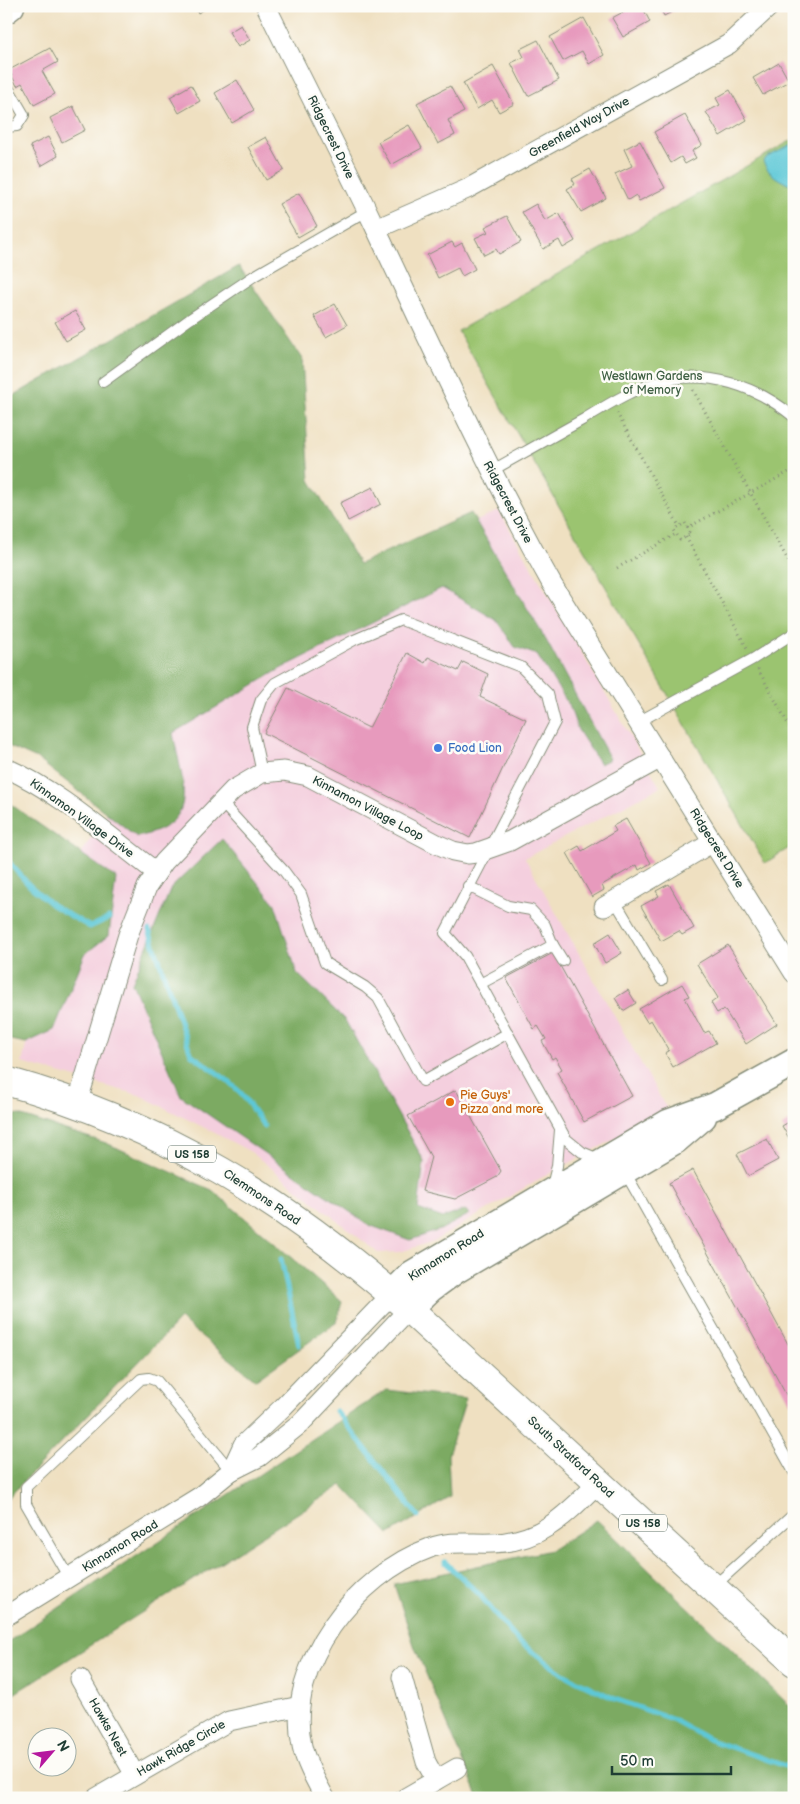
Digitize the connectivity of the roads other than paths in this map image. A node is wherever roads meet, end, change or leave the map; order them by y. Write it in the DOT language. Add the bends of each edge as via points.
graph roads {
  1 [pos="11,6"];
  2 [pos="266,6"];
  3 [pos="770,6"];
  4 [pos="6,10"];
  5 [pos="6,84"];
  6 [pos="6,127"];
  7 [pos="367,211"];
  8 [pos="376,229"];
  9 [pos="103,382"];
  10 [pos="794,416"];
  11 [pos="491,471"];
  12 [pos="794,633"];
  13 [pos="638,722"];
  14 [pos="661,758"];
  15 [pos="6,768"];
  16 [pos="262,773"];
  17 [pos="221,802"];
  18 [pos="712,842"];
  19 [pos="489,849"];
  20 [pos="156,872"];
  21 [pos="468,886"];
  22 [pos="609,904"];
  23 [pos="553,945"];
  24 [pos="562,961"];
  25 [pos="794,972"];
  26 [pos="662,980"];
  27 [pos="480,984"];
  28 [pos="508,1033"];
  29 [pos="794,1062"];
  30 [pos="6,1081"];
  31 [pos="77,1104"];
  32 [pos="560,1130"];
  33 [pos="613,1166"];
  34 [pos="550,1191"];
  35 [pos="401,1302"];
  36 [pos="283,1407"];
  37 [pos="300,1424"];
  38 [pos="231,1471"];
  39 [pos="794,1472"];
  40 [pos="598,1483"];
  41 [pos="794,1514"];
  42 [pos="70,1578"];
  43 [pos="712,1587"];
  44 [pos="6,1616"];
  45 [pos="794,1662"];
  46 [pos="402,1677"];
  47 [pos="80,1679"];
  48 [pos="300,1706"];
  49 [pos="457,1768"];
  50 [pos="135,1775"];
  51 [pos="436,1780"];
  52 [pos="96,1798"];
  53 [pos="325,1798"];
  54 [pos="405,1798"];
  1 -- 4 [label="main road"];
  2 -- 7 [label="street, Ridgecrest Drive"];
  3 -- 8 [label="street, Greenfield Way Drive" via="729,44 467,189"];
  5 -- 6 [label="lane" via="24,115 17,126"];
  7 -- 8 [label="street, Ridgecrest Drive"];
  7 -- 9 [label="lane" via="254,276"];
  8 -- 11 [label="street, Ridgecrest Drive"];
  10 -- 11 [label="lane" via="769,398 749,389 708,379 659,382 612,403"];
  11 -- 13 [label="street, Ridgecrest Drive" via="552,584"];
  12 -- 13 [label="lane"];
  13 -- 14 [label="street, Ridgecrest Drive"];
  14 -- 18 [label="street, Ridgecrest Drive"];
  14 -- 19 [label="street, Kinnamon Village Loop" via="510,841"];
  15 -- 20 [label="street, Kinnamon Village Drive" via="25,776 64,803"];
  16 -- 17 [label="street, Kinnamon Village Loop" via="244,782"];
  16 -- 19 [label="street, Kinnamon Village Loop" via="284,771 308,776 453,851 468,854"];
  16 -- 19 [label="lane" via="252,727 262,700 275,683 354,640 401,620 521,667 548,694 555,722"];
  17 -- 20 [label="street, Kinnamon Village Loop"];
  17 -- 28 [label="lane" via="284,870 301,894 325,963 366,987 378,998 423,1081"];
  18 -- 22 [label="street"];
  18 -- 25 [label="street, Ridgecrest Drive"];
  19 -- 21 [label="lane"];
  20 -- 31 [label="street, Kinnamon Village Loop" via="130,928"];
  21 -- 23 [label="lane" via="508,906 531,910 545,925"];
  21 -- 27 [label="lane" via="444,933 465,956"];
  22 -- 26 [label="lane"];
  23 -- 24 [label="lane"];
  23 -- 27 [label="lane"];
  27 -- 28 [label="lane"];
  28 -- 32 [label="lane"];
  29 -- 33 [label="main road, Kinnamon Road" via="715,1106 668,1123"];
  30 -- 31 [label="main road, Clemmons Road / US 158"];
  31 -- 35 [label="main road, Clemmons Road / US 158" via="180,1148 234,1177 298,1220"];
  32 -- 33 [label="lane" via="574,1147"];
  32 -- 34 [label="lane" via="557,1166"];
  33 -- 34 [label="main road, Kinnamon Road"];
  33 -- 35 [label="main road, Kinnamon Road" via="430,1289"];
  33 -- 39 [label="lane"];
  34 -- 35 [label="main road, Kinnamon Road" via="412,1274"];
  35 -- 36 [label="street, Kinnamon Road"];
  35 -- 37 [label="street, Kinnamon Road"];
  35 -- 40 [label="main road, South Stratford Road / US 158"];
  36 -- 37 [label="street"];
  36 -- 38 [label="street, Kinnamon Road" via="243,1444"];
  37 -- 38 [label="street, Kinnamon Road" via="258,1457"];
  38 -- 42 [label="street, Kinnamon Road" via="199,1497"];
  38 -- 42 [label="lane" via="158,1381 141,1379 26,1487 26,1504"];
  40 -- 43 [label="main road, South Stratford Road / US 158"];
  40 -- 48 [label="street" via="558,1522 540,1531 495,1543 463,1542 430,1547 389,1568 367,1585 328,1631 307,1677"];
  41 -- 43 [label="lane"];
  42 -- 44 [label="street, Kinnamon Road"];
  43 -- 45 [label="main road, South Stratford Road / US 158"];
  46 -- 51 [label="street" via="426,1762"];
  47 -- 50 [label="street, Hawks Nest"];
  48 -- 50 [label="street, Hawk Ridge Circle" via="228,1721"];
  48 -- 53 [label="street" via="302,1744"];
  49 -- 51 [label="street"];
  50 -- 52 [label="street, Hawk Ridge Circle"];
  51 -- 54 [label="street"];
}
